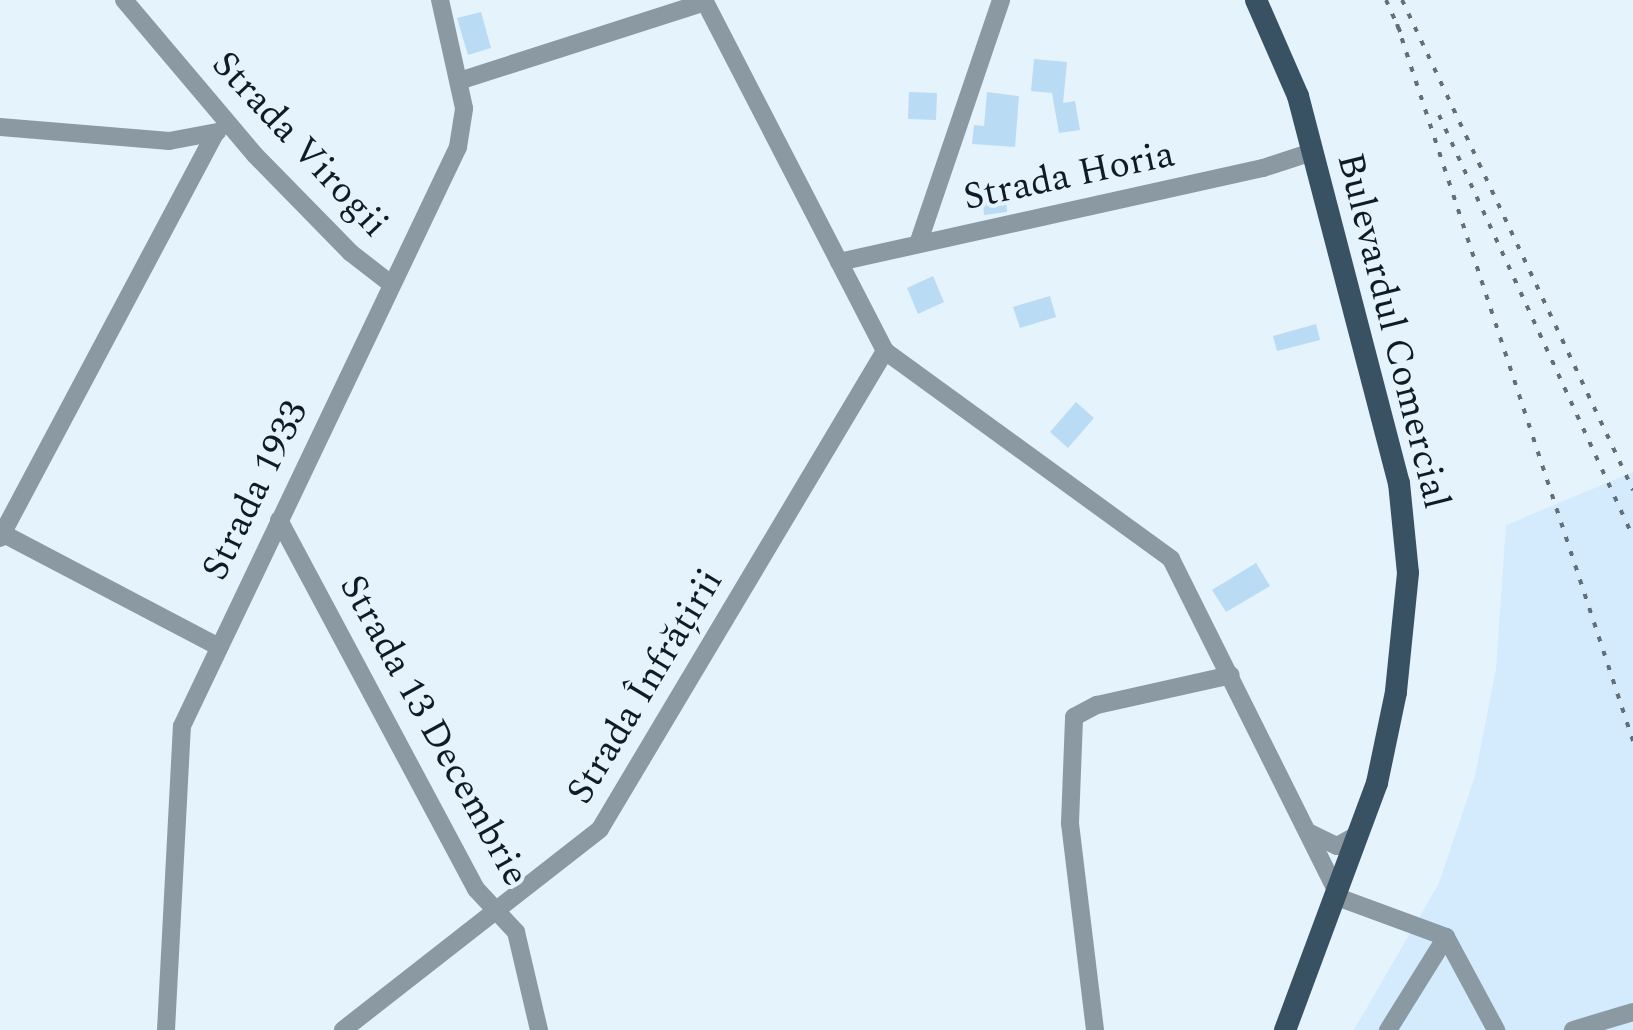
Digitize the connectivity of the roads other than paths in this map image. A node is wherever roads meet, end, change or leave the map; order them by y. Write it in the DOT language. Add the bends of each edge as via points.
graph roads {
  1 [pos="124,0"];
  2 [pos="440,0"];
  3 [pos="1001,0"];
  4 [pos="1256,0"];
  5 [pos="705,1"];
  6 [pos="459,81"];
  7 [pos="0,127"];
  8 [pos="221,129"];
  9 [pos="1312,152"];
  10 [pos="918,244"];
  11 [pos="839,262"];
  12 [pos="391,284"];
  13 [pos="885,351"];
  14 [pos="279,520"];
  15 [pos="1,535"];
  16 [pos="217,646"];
  17 [pos="1231,675"];
  18 [pos="1364,829"];
  19 [pos="1308,832"];
  20 [pos="1340,898"];
  21 [pos="494,913"];
  22 [pos="1446,937"];
  23 [pos="1633,1012"];
  24 [pos="166,1030"];
  25 [pos="343,1030"];
  26 [pos="539,1030"];
  27 [pos="1095,1030"];
  28 [pos="1285,1030"];
  29 [pos="1388,1030"];
  30 [pos="1496,1030"];
  31 [pos="1572,1030"];
  1 -- 8 [label="street, Strada Virogii"];
  2 -- 6 [label="street, Strada 1933"];
  3 -- 10 [label="street"];
  4 -- 9 [label="main road, Bulevardul Comercial" via="1281,48"];
  5 -- 6 [label="street"];
  5 -- 11 [label="street"];
  6 -- 12 [label="street, Strada 1933" via="464,129 458,147"];
  7 -- 8 [label="street" via="169,142"];
  8 -- 12 [label="street, Strada Virogii"];
  8 -- 15 [label="street"];
  9 -- 10 [label="street, Strada Horia"];
  9 -- 18 [label="main road, Bulevardul Comercial" via="1406,528 1406,615 1396,692"];
  10 -- 11 [label="street, Strada Horia"];
  11 -- 13 [label="street"];
  12 -- 14 [label="street, Strada 1933"];
  13 -- 17 [label="street" via="1171,559"];
  13 -- 21 [label="street, Strada Înfrățirii" via="600,829"];
  14 -- 16 [label="street, Strada 1933"];
  14 -- 21 [label="street, Strada 13 Decembrie"];
  15 -- 16 [label="street"];
  16 -- 24 [label="street, Strada 1933" via="190,701 176,752"];
  17 -- 19 [label="street"];
  17 -- 27 [label="street" via="1074,716 1070,824"];
  18 -- 19 [label="street" via="1350,844 1337,846"];
  18 -- 20 [label="main road, Bulevardul Comercial"];
  19 -- 20 [label="street"];
  20 -- 22 [label="street"];
  20 -- 28 [label="main road, Bulevardul Comercial"];
  21 -- 25 [label="street, Strada Înfrățirii"];
  21 -- 26 [label="street, Strada 13 Decembrie" via="516,932"];
  22 -- 29 [label="street"];
  22 -- 30 [label="street"];
  23 -- 31 [label="street"];
}
